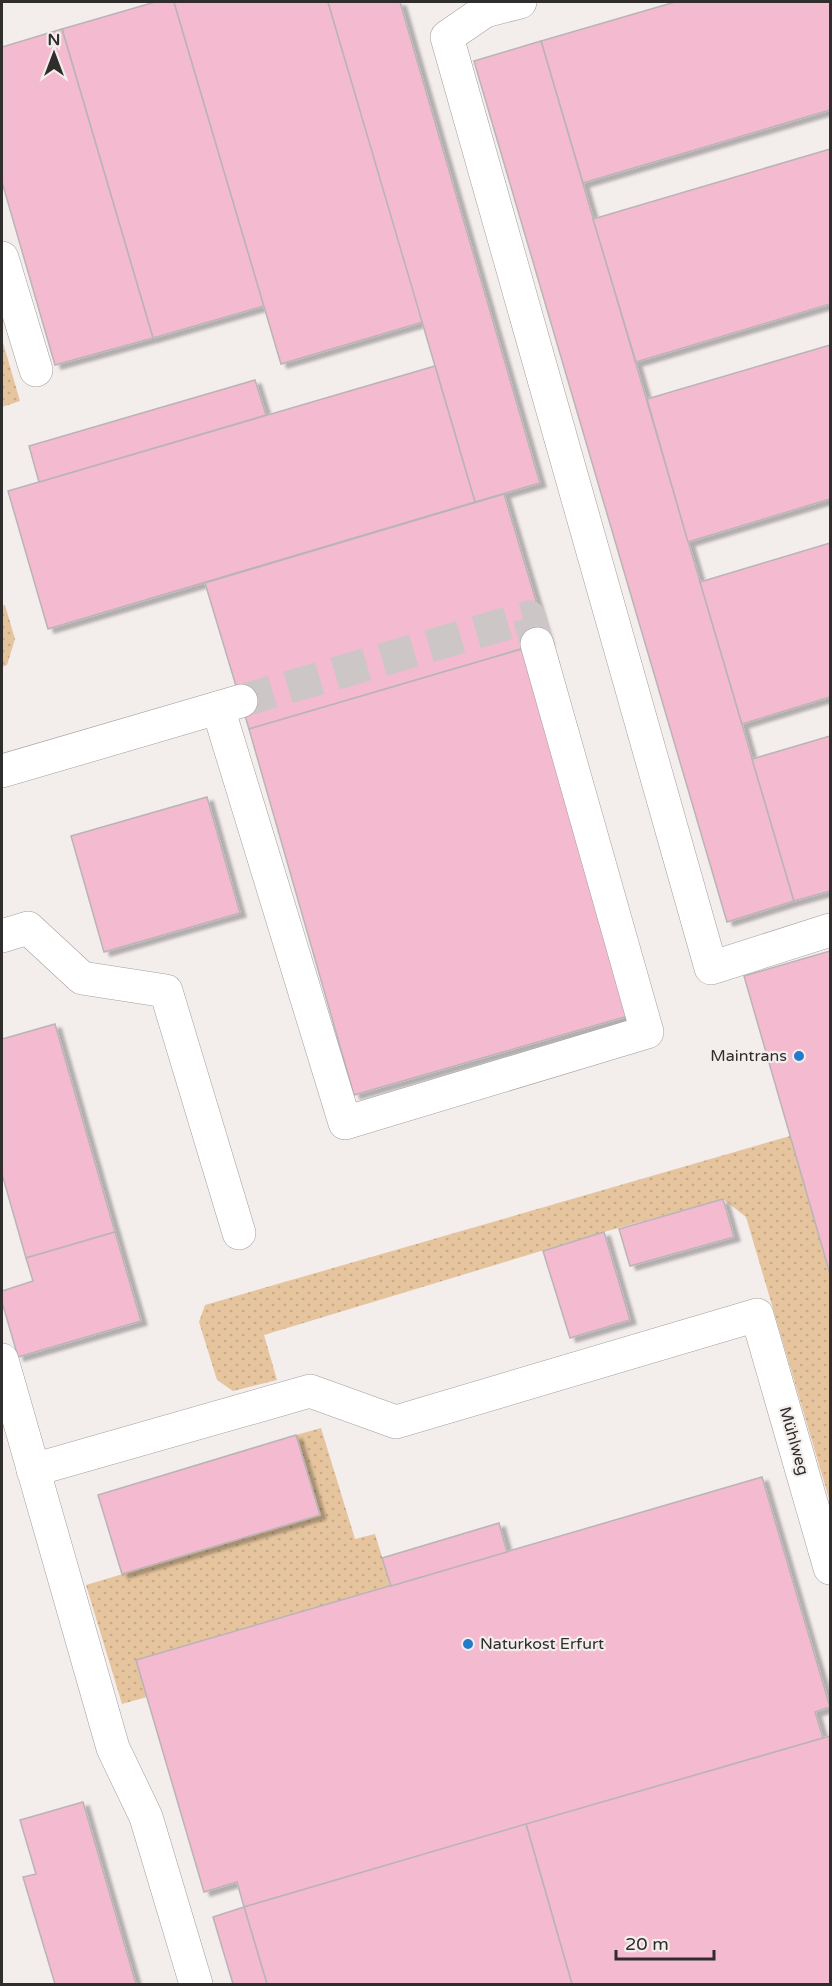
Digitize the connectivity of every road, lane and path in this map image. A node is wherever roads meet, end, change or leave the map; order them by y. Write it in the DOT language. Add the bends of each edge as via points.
graph roads {
  1 [pos="520,2"];
  2 [pos="2,258"];
  3 [pos="36,370"];
  4 [pos="537,644"];
  5 [pos="2,771"];
  6 [pos="831,930"];
  7 [pos="2,936"];
  8 [pos="239,1233"];
  9 [pos="2,1360"];
  10 [pos="33,1470"];
  11 [pos="831,1568"];
  12 [pos="196,1984"];
  1 -- 6 [label="lane" via="485,11 447,37 711,968"];
  2 -- 3 [label="lane"];
  4 -- 5 [label="lane" via="647,1032 345,1122 230,704"];
  7 -- 8 [label="lane" via="28,928 82,978 166,991"];
  9 -- 10 [label="lane"];
  10 -- 11 [label="lane, Mühlweg" via="310,1391 396,1422 757,1315"];
  10 -- 12 [label="lane" via="113,1748 146,1817"];
}
